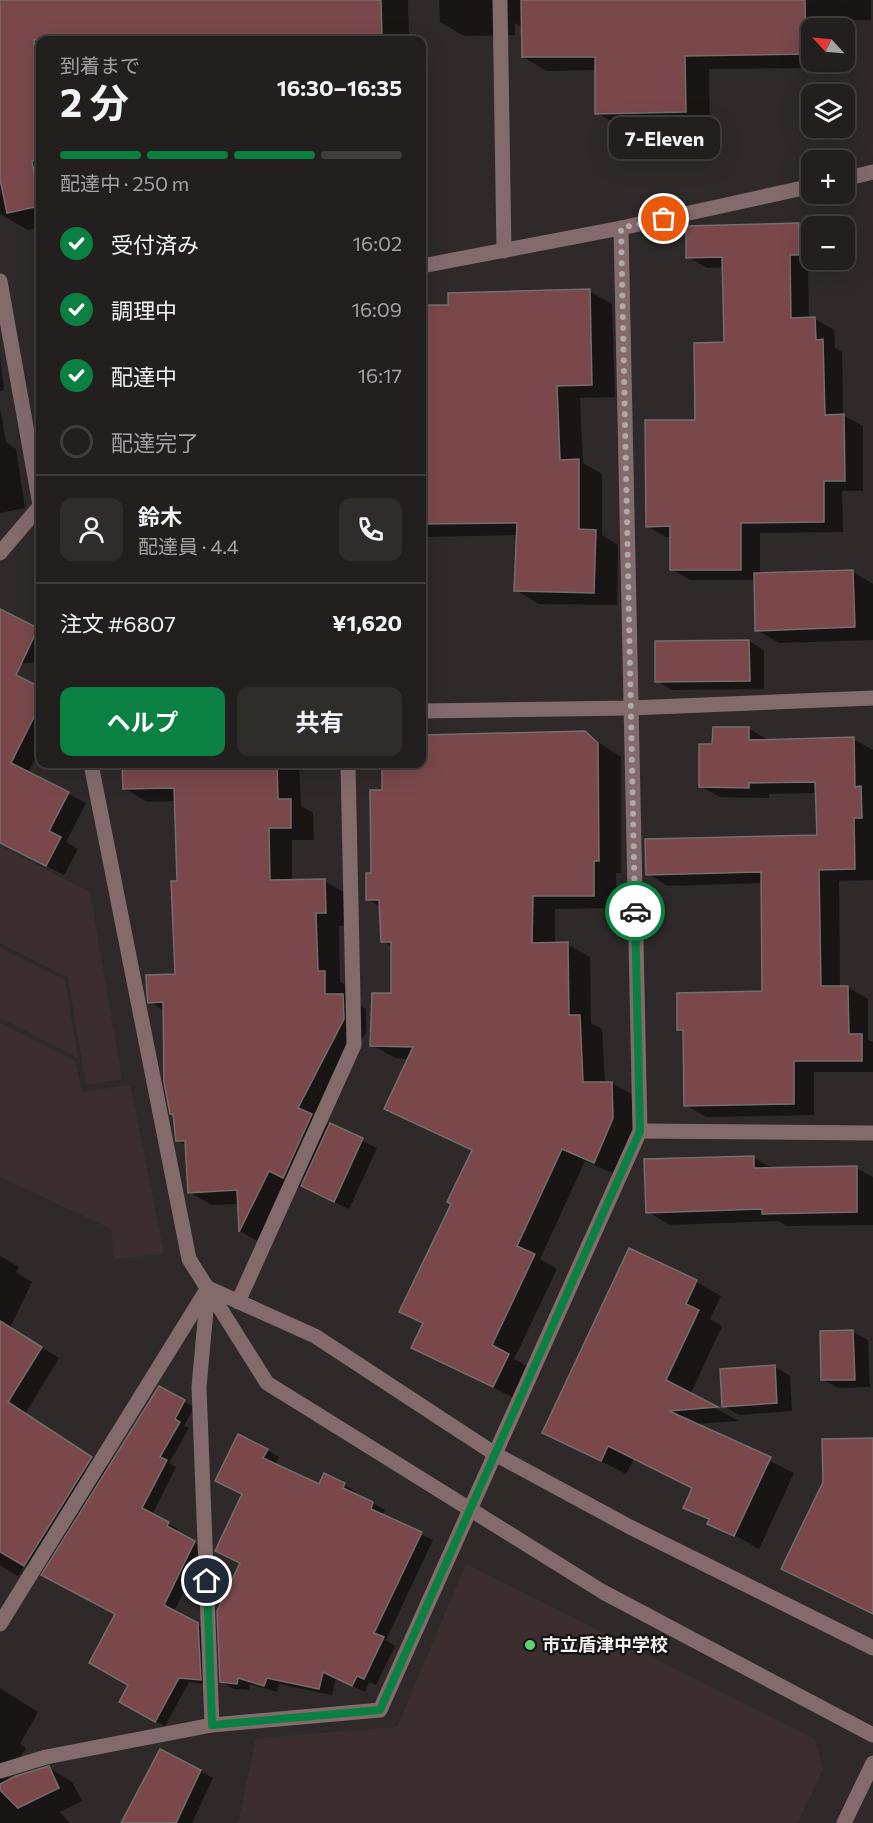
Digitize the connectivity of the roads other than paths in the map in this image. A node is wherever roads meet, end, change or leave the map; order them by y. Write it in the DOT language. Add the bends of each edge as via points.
graph roads {
  1 [pos="500,0"];
  2 [pos="873,172"];
  3 [pos="855,176"];
  4 [pos="801,188"];
  5 [pos="621,228"];
  6 [pos="504,251"];
  7 [pos="426,265"];
  8 [pos="0,281"];
  9 [pos="36,484"];
  10 [pos="36,511"];
  11 [pos="0,553"];
  12 [pos="873,698"];
  13 [pos="631,708"];
  14 [pos="426,711"];
  15 [pos="92,768"];
  16 [pos="348,768"];
  17 [pos="640,1131"];
  18 [pos="873,1133"];
  19 [pos="208,1288"];
  20 [pos="238,1302"];
  21 [pos="495,1454"];
  22 [pos="468,1510"];
  23 [pos="0,1624"];
  24 [pos="873,1648"];
  25 [pos="212,1725"];
  26 [pos="873,1735"];
  27 [pos="873,1763"];
  28 [pos="0,1771"];
  29 [pos="844,1823"];
  1 -- 6 [label="street"];
  2 -- 3 [label="street"];
  4 -- 5 [label="street"];
  5 -- 6 [label="street"];
  5 -- 13 [label="street"];
  6 -- 7 [label="street"];
  8 -- 9 [label="street"];
  10 -- 11 [label="street"];
  12 -- 13 [label="street"];
  13 -- 14 [label="street"];
  13 -- 17 [label="street"];
  15 -- 19 [label="street" via="189,1259"];
  16 -- 20 [label="street" via="354,1045"];
  17 -- 18 [label="street"];
  17 -- 21 [label="street"];
  19 -- 20 [label="street"];
  19 -- 22 [label="street" via="267,1383"];
  19 -- 23 [label="street"];
  19 -- 25 [label="street" via="199,1387"];
  20 -- 21 [label="street" via="315,1336"];
  21 -- 22 [label="street"];
  21 -- 24 [label="street" via="630,1527"];
  22 -- 25 [label="street" via="380,1710"];
  22 -- 26 [label="street" via="603,1592"];
  25 -- 28 [label="street" via="46,1757"];
  27 -- 29 [label="street"];
}
